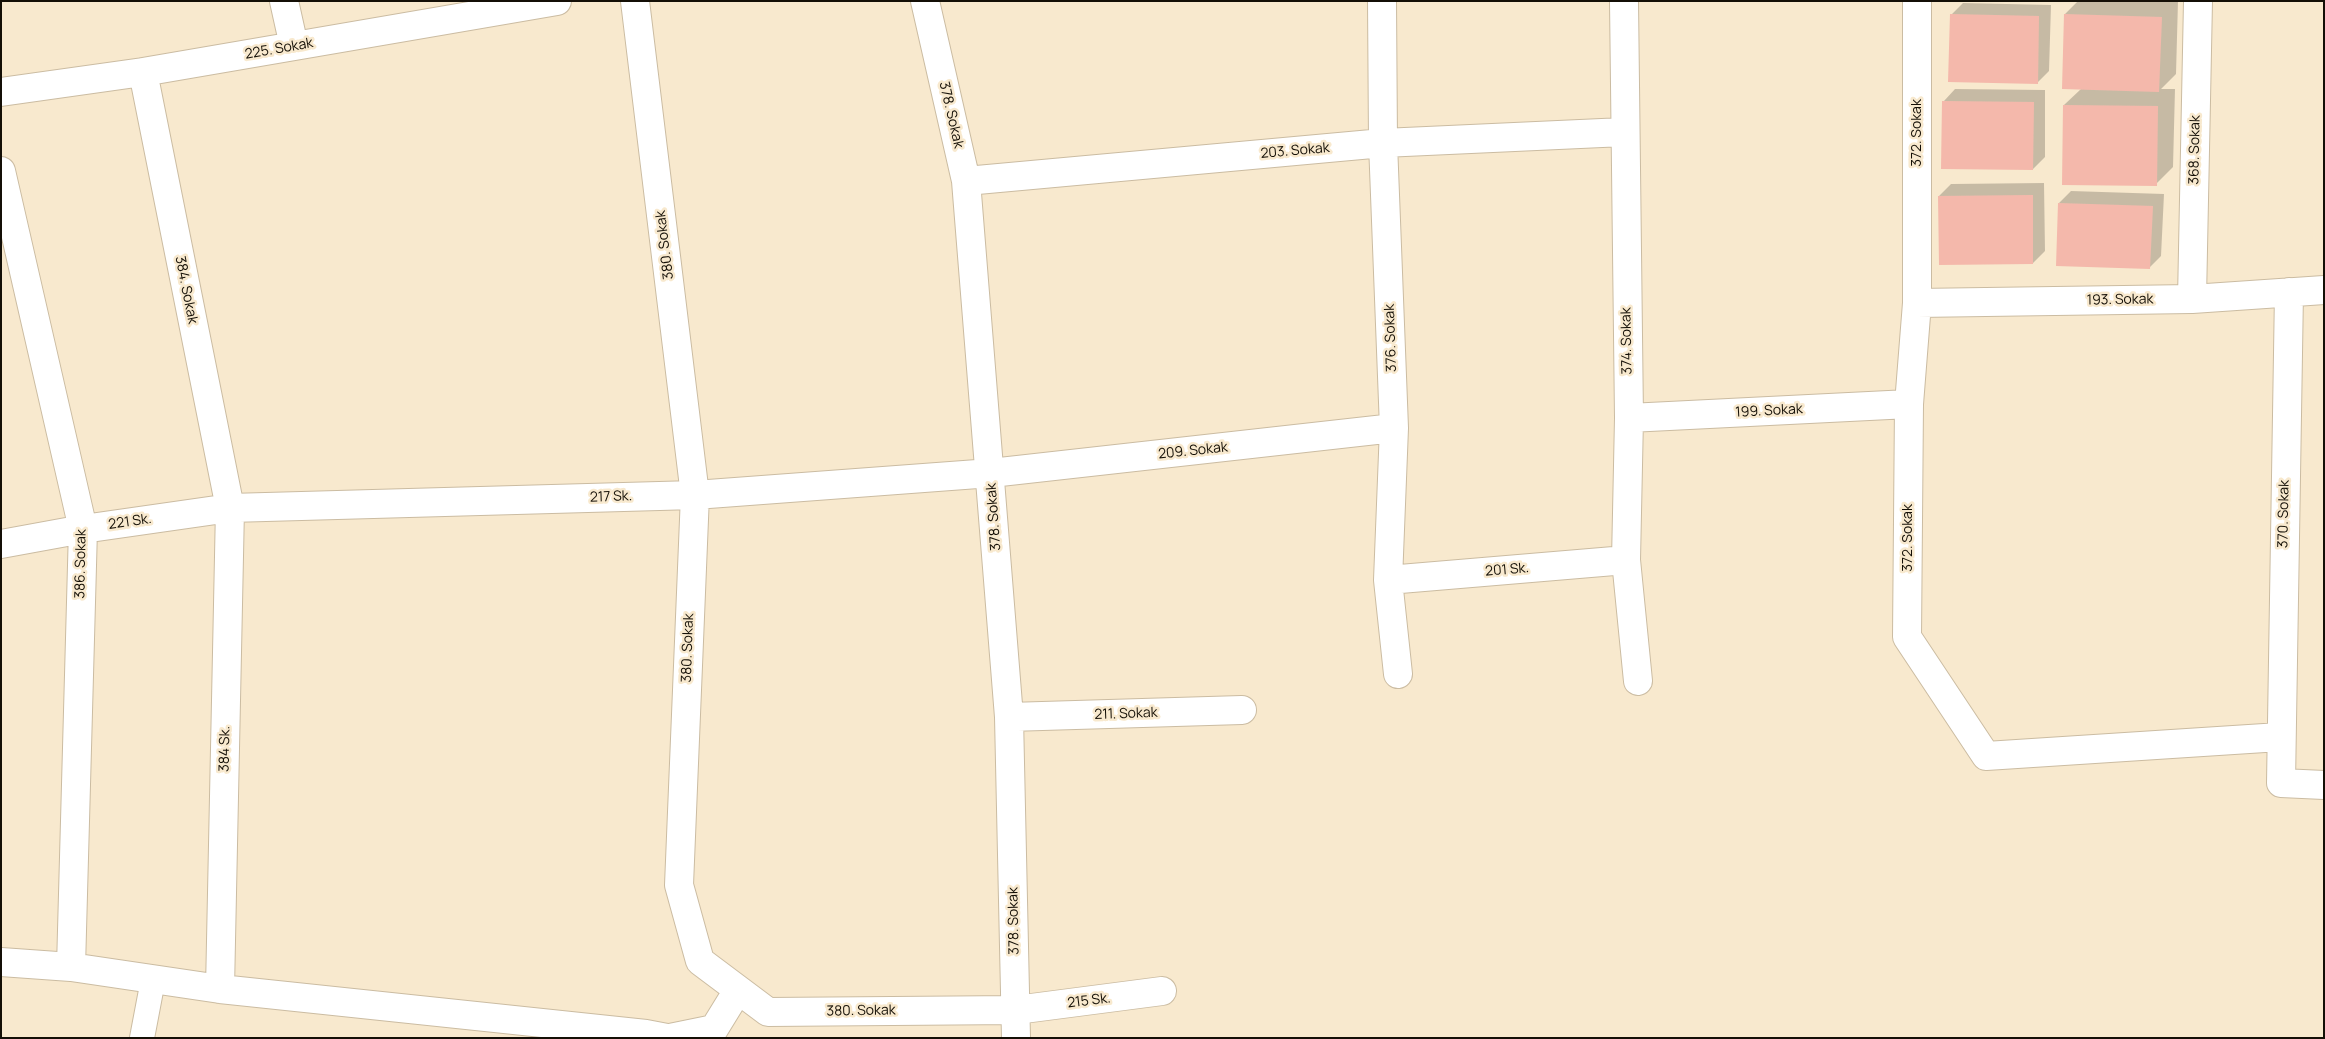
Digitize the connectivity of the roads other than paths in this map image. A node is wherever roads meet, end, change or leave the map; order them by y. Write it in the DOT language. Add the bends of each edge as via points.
graph roads {
  1 [pos="284,1"];
  2 [pos="557,1"];
  3 [pos="635,1"];
  4 [pos="925,1"];
  5 [pos="1382,1"];
  6 [pos="1624,1"];
  7 [pos="1917,1"];
  8 [pos="2198,1"];
  9 [pos="294,46"];
  10 [pos="143,72"];
  11 [pos="1,92"];
  12 [pos="1624,132"];
  13 [pos="1383,142"];
  14 [pos="1,171"];
  15 [pos="966,181"];
  16 [pos="2324,290"];
  17 [pos="2289,292"];
  18 [pos="2192,299"];
  19 [pos="1917,303"];
  20 [pos="1909,404"];
  21 [pos="1629,418"];
  22 [pos="1394,428"];
  23 [pos="991,473"];
  24 [pos="695,495"];
  25 [pos="230,508"];
  26 [pos="83,529"];
  27 [pos="1,544"];
  28 [pos="1626,560"];
  29 [pos="1388,580"];
  30 [pos="1398,674"];
  31 [pos="1638,681"];
  32 [pos="1242,710"];
  33 [pos="1009,717"];
  34 [pos="2280,736"];
  35 [pos="2324,785"];
  36 [pos="1,962"];
  37 [pos="71,967"];
  38 [pos="153,980"];
  39 [pos="220,989"];
  40 [pos="738,990"];
  41 [pos="1162,991"];
  42 [pos="1016,1010"];
  43 [pos="142,1038"];
  44 [pos="669,1038"];
  45 [pos="1016,1038"];
  1 -- 9 [label="street"];
  2 -- 9 [label="street, 225. Sokak"];
  3 -- 24 [label="street, 380. Sokak"];
  4 -- 15 [label="street, 378. Sokak"];
  5 -- 13 [label="street, 376. Sokak"];
  6 -- 12 [label="street, 374. Sokak"];
  7 -- 19 [label="street, 372. Sokak"];
  8 -- 18 [label="street, 368. Sokak"];
  9 -- 10 [label="street, 225. Sokak"];
  10 -- 11 [label="street, 225. Sokak"];
  10 -- 25 [label="street, 384. Sokak"];
  12 -- 13 [label="street, 203. Sokak"];
  12 -- 21 [label="street, 374. Sokak"];
  13 -- 15 [label="street, 203. Sokak"];
  13 -- 22 [label="street, 376. Sokak"];
  14 -- 26 [label="street, 386. Sokak"];
  15 -- 23 [label="street, 378. Sokak"];
  16 -- 17 [label="street, 193. Sokak"];
  17 -- 18 [label="street, 193. Sokak"];
  17 -- 34 [label="street, 370. Sokak"];
  18 -- 19 [label="street, 193. Sokak"];
  19 -- 20 [label="street, 372. Sokak"];
  20 -- 21 [label="street, 199. Sokak"];
  20 -- 34 [label="street, 372. Sokak" via="1907,637 1986,756"];
  21 -- 28 [label="street, 374. Sokak"];
  22 -- 23 [label="street, 209. Sokak"];
  22 -- 29 [label="street, 376. Sokak"];
  23 -- 24 [label="street, 217 Sk."];
  23 -- 33 [label="street, 378. Sokak"];
  24 -- 25 [label="street, 217 Sk."];
  24 -- 40 [label="street, 380. Sokak" via="679,885 700,961"];
  25 -- 26 [label="street, 221 Sk."];
  25 -- 39 [label="street, 384 Sk."];
  26 -- 27 [label="street, 221 Sk."];
  26 -- 37 [label="street, 386. Sokak"];
  28 -- 29 [label="street, 201 Sk."];
  28 -- 31 [label="street, 374. Sokak"];
  29 -- 30 [label="street, 376. Sokak"];
  32 -- 33 [label="street, 211. Sokak"];
  33 -- 42 [label="street, 378. Sokak"];
  34 -- 35 [label="street, 370. Sokak" via="2281,783"];
  36 -- 37 [label="street"];
  37 -- 38 [label="street"];
  38 -- 39 [label="street"];
  38 -- 43 [label="lane"];
  39 -- 44 [label="street"];
  40 -- 42 [label="street, 380. Sokak" via="768,1012"];
  40 -- 44 [label="street" via="714,1029"];
  41 -- 42 [label="street, 215 Sk."];
  42 -- 45 [label="street, 378. Sokak"];
}
